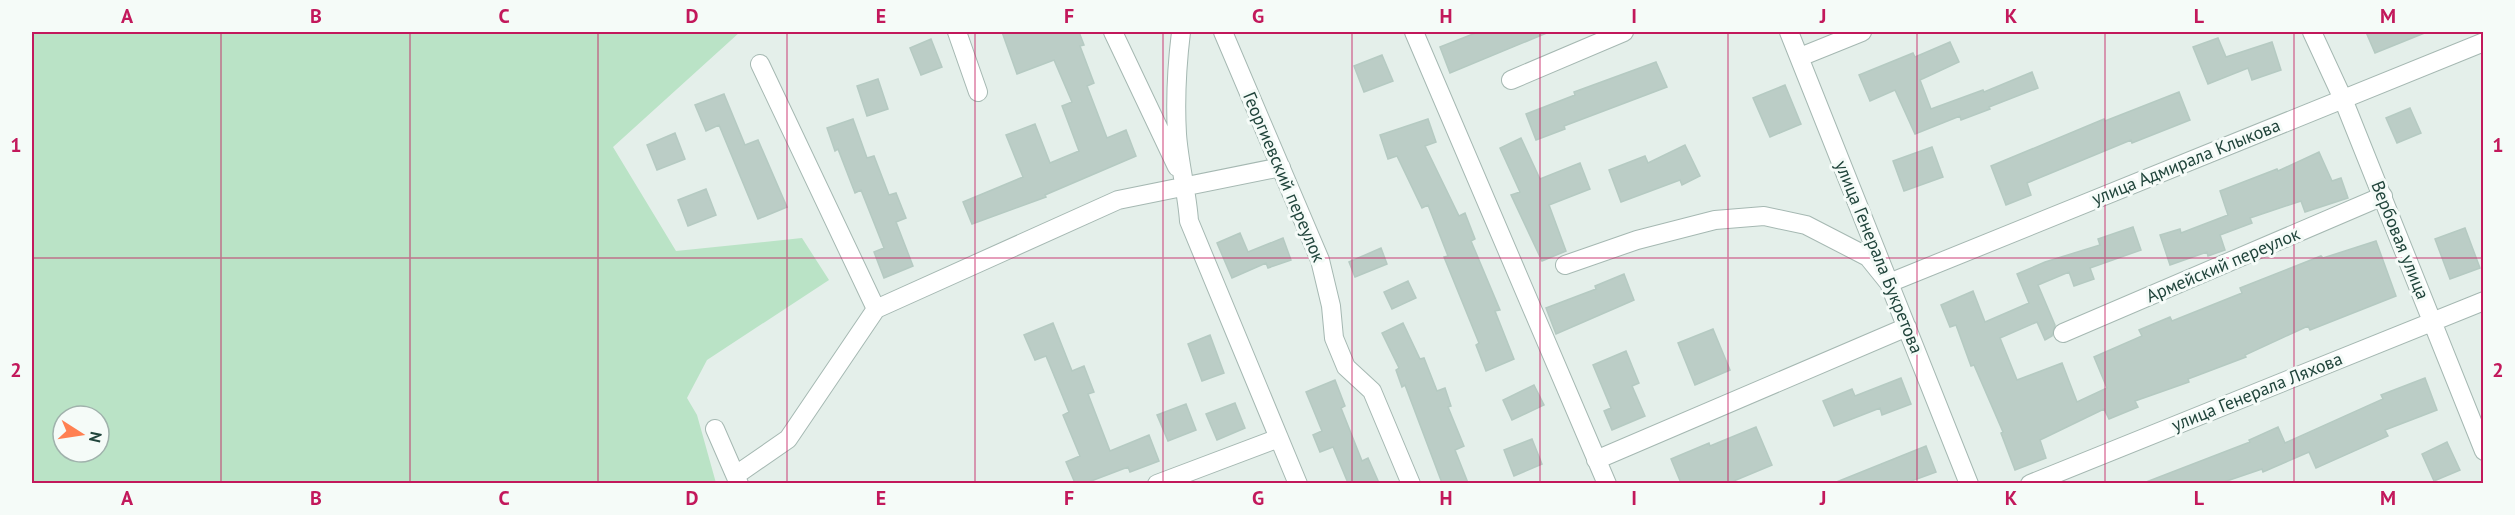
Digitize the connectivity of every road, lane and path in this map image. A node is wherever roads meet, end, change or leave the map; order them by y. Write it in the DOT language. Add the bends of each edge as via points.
graph roads {
  1 [pos="957,32"];
  2 [pos="1113,32"];
  3 [pos="1181,32"];
  4 [pos="1223,32"];
  5 [pos="1414,32"];
  6 [pos="1624,32"];
  7 [pos="1789,32"];
  8 [pos="1862,32"];
  9 [pos="2312,32"];
  10 [pos="2484,42"];
  11 [pos="1800,57"];
  12 [pos="760,64"];
  13 [pos="1511,80"];
  14 [pos="978,92"];
  15 [pos="2343,99"];
  16 [pos="1281,167"];
  17 [pos="1186,188"];
  18 [pos="2383,196"];
  19 [pos="1565,265"];
  20 [pos="1889,283"];
  21 [pos="2484,301"];
  22 [pos="876,309"];
  23 [pos="2432,321"];
  24 [pos="1907,327"];
  25 [pos="2063,333"];
  26 [pos="716,429"];
  27 [pos="1279,438"];
  28 [pos="2484,451"];
  29 [pos="1596,460"];
  30 [pos="737,479"];
  31 [pos="1157,483"];
  32 [pos="1298,483"];
  33 [pos="1411,483"];
  34 [pos="1606,483"];
  35 [pos="1969,483"];
  36 [pos="2030,483"];
  1 -- 14 [label="street"];
  2 -- 17 [label="street"];
  3 -- 17 [label="street" via="1177,135"];
  4 -- 16 [label="street, Георгиевский переулок"];
  5 -- 29 [label="street"];
  6 -- 13 [label="street"];
  7 -- 11 [label="street, улица Генерала Букретова"];
  8 -- 11 [label="street"];
  9 -- 15 [label="street, Вербовая улица"];
  10 -- 15 [label="street, улица Адмирала Клыкова"];
  11 -- 20 [label="street, улица Генерала Букретова"];
  12 -- 22 [label="street"];
  15 -- 18 [label="street, Вербовая улица"];
  15 -- 20 [label="street, улица Адмирала Клыкова"];
  16 -- 17 [label="street"];
  16 -- 33 [label="street, Георгиевский переулок" via="1320,260 1334,338 1346,367 1372,392"];
  17 -- 22 [label="street" via="1118,200"];
  17 -- 27 [label="street" via="1189,221 1201,254"];
  18 -- 23 [label="street, Вербовая улица"];
  18 -- 25 [label="street, Армейский переулок"];
  19 -- 20 [label="street" via="1637,240 1715,220 1764,216 1806,225 1868,257"];
  20 -- 24 [label="street, улица Генерала Букретова"];
  21 -- 23 [label="street, улица Генерала Ляхова"];
  22 -- 30 [label="street" via="788,439"];
  23 -- 28 [label="street, Вербовая улица"];
  23 -- 36 [label="street, улица Генерала Ляхова"];
  24 -- 29 [label="street"];
  24 -- 35 [label="street, улица Генерала Букретова"];
  26 -- 30 [label="street"];
  27 -- 31 [label="street"];
  27 -- 32 [label="street"];
  29 -- 34 [label="street"];
}
